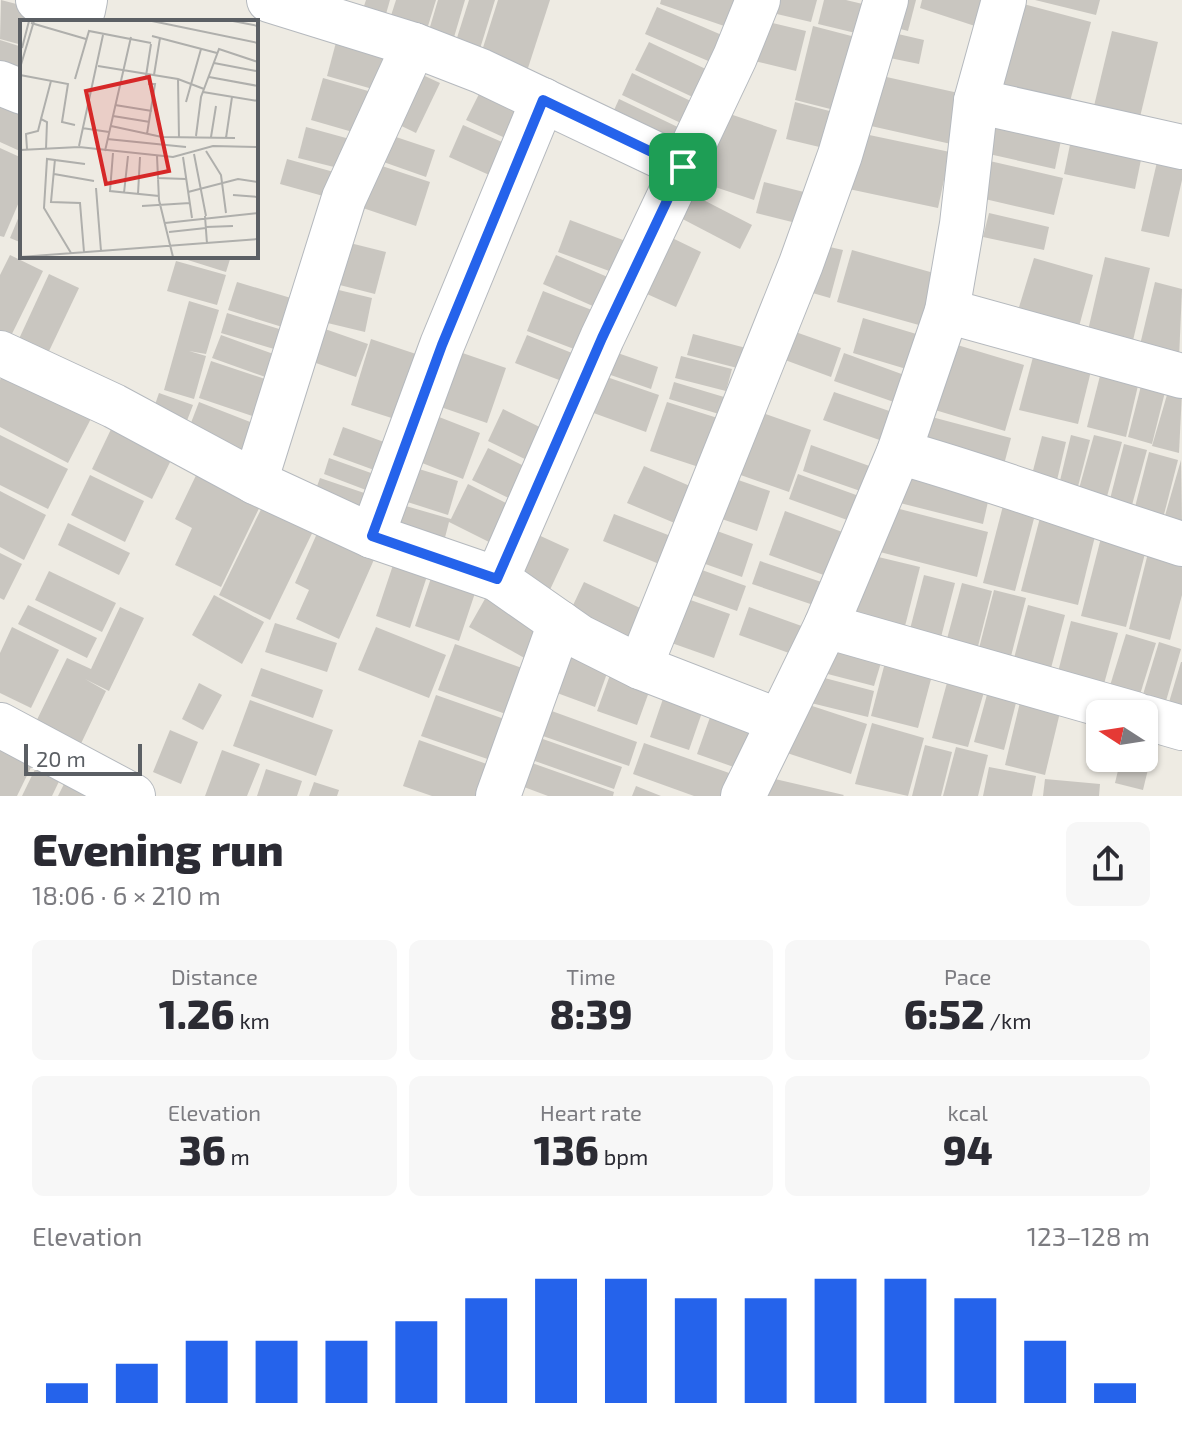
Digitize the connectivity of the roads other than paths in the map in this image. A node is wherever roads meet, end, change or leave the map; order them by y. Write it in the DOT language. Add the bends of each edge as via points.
graph roads {
  1 [pos="38,0"];
  2 [pos="85,0"];
  3 [pos="269,0"];
  4 [pos="758,0"];
  5 [pos="886,0"];
  6 [pos="1004,0"];
  7 [pos="414,45"];
  8 [pos="0,83"];
  9 [pos="20,91"];
  10 [pos="543,100"];
  11 [pos="976,101"];
  12 [pos="1182,147"];
  13 [pos="683,167"];
  14 [pos="947,311"];
  15 [pos="0,353"];
  16 [pos="1182,376"];
  17 [pos="899,452"];
  18 [pos="255,482"];
  19 [pos="372,536"];
  20 [pos="1182,544"];
  21 [pos="497,579"];
  22 [pos="560,623"];
  23 [pos="826,626"];
  24 [pos="640,667"];
  25 [pos="1086,700"];
  26 [pos="779,721"];
  27 [pos="1158,721"];
  28 [pos="0,725"];
  29 [pos="1182,728"];
  30 [pos="133,796"];
  31 [pos="498,796"];
  32 [pos="743,796"];
  1 -- 2 [label="street" via="83,10"];
  3 -- 7 [label="street"];
  4 -- 13 [label="street"];
  5 -- 24 [label="street" via="801,264"];
  6 -- 11 [label="street"];
  7 -- 10 [label="street"];
  7 -- 18 [label="street" via="344,198"];
  8 -- 9 [label="street"];
  10 -- 13 [label="street"];
  10 -- 19 [label="street" via="442,345"];
  11 -- 12 [label="street"];
  11 -- 14 [label="street"];
  13 -- 21 [label="street"];
  14 -- 16 [label="street"];
  14 -- 17 [label="street"];
  15 -- 18 [label="street" via="114,406"];
  17 -- 20 [label="street" via="995,479 1047,502"];
  17 -- 23 [label="street"];
  18 -- 19 [label="street"];
  19 -- 21 [label="street"];
  21 -- 22 [label="street"];
  22 -- 24 [label="street"];
  22 -- 31 [label="street"];
  23 -- 25 [label="street"];
  23 -- 26 [label="street"];
  24 -- 26 [label="street"];
  26 -- 32 [label="street"];
  27 -- 29 [label="street"];
  28 -- 30 [label="street"];
}
